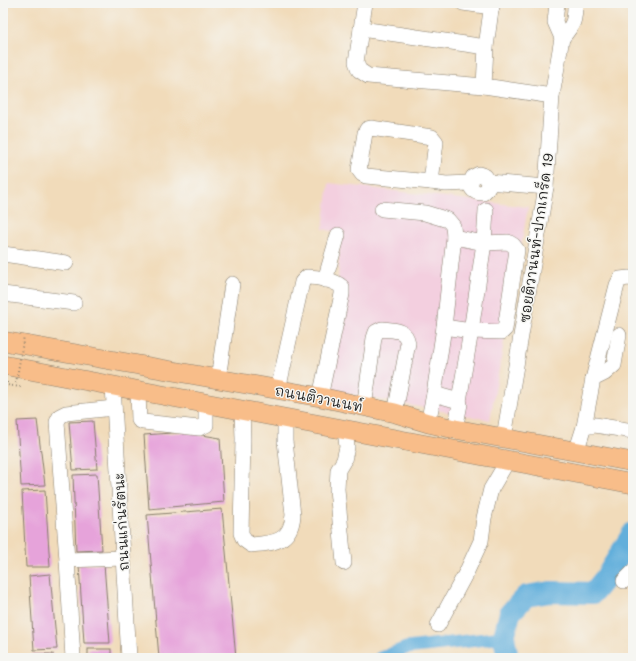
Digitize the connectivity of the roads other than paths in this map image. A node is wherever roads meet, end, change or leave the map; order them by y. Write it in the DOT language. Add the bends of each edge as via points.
graph roads {
  1 [pos="365,3"];
  2 [pos="463,3"];
  3 [pos="558,3"];
  4 [pos="575,3"];
  5 [pos="492,5"];
  6 [pos="361,29"];
  7 [pos="562,38"];
  8 [pos="486,47"];
  9 [pos="484,86"];
  10 [pos="552,96"];
  11 [pos="431,182"];
  12 [pos="546,187"];
  13 [pos="382,209"];
  14 [pos="486,210"];
  15 [pos="338,235"];
  16 [pos="454,237"];
  17 [pos="484,243"];
  18 [pos="3,254"];
  19 [pos="66,263"];
  20 [pos="633,279"];
  21 [pos="325,280"];
  22 [pos="232,284"];
  23 [pos="3,294"];
  24 [pos="74,303"];
  25 [pos="444,327"];
  26 [pos="471,331"];
  27 [pos="619,335"];
  28 [pos="3,341"];
  29 [pos="3,365"];
  30 [pos="218,379"];
  31 [pos="593,379"];
  32 [pos="113,386"];
  33 [pos="278,390"];
  34 [pos="138,391"];
  35 [pos="434,394"];
  36 [pos="320,397"];
  37 [pos="459,401"];
  38 [pos="206,404"];
  39 [pos="364,407"];
  40 [pos="114,408"];
  41 [pos="242,409"];
  42 [pos="395,413"];
  43 [pos="285,418"];
  44 [pos="428,423"];
  45 [pos="584,427"];
  46 [pos="455,429"];
  47 [pos="346,430"];
  48 [pos="633,431"];
  49 [pos="504,437"];
  50 [pos="576,452"];
  51 [pos="508,460"];
  52 [pos="633,462"];
  53 [pos="633,484"];
  54 [pos="123,558"];
  55 [pos="67,560"];
  56 [pos="344,563"];
  57 [pos="438,625"];
  58 [pos="73,658"];
  59 [pos="129,658"];
  1 -- 6 [label="street"];
  2 -- 5 [label="street"];
  3 -- 7 [label="street, ซอยติวานนท์-ปากเกร็ด 19" via="555,22"];
  4 -- 7 [label="street, ซอยติวานนท์-ปากเกร็ด 19" via="572,26"];
  5 -- 8 [label="street"];
  6 -- 8 [label="street"];
  6 -- 9 [label="street" via="356,62 359,70 368,76"];
  7 -- 10 [label="street, ซอยติวานนท์-ปากเกร็ด 19"];
  8 -- 9 [label="street"];
  9 -- 10 [label="street"];
  10 -- 12 [label="street, ซอยติวานนท์-ปากเกร็ด 19"];
  11 -- 11 [label="street" via="436,142 432,137 367,129 359,170 362,174"];
  11 -- 12 [label="street" via="470,183 477,193 484,193 489,182"];
  12 -- 49 [label="street, ซอยติวานนท์-ปากเกร็ด 19"];
  13 -- 16 [label="street" via="425,213 448,220 453,226"];
  14 -- 17 [label="street"];
  15 -- 21 [label="street"];
  16 -- 17 [label="street"];
  16 -- 25 [label="street"];
  17 -- 26 [label="street"];
  17 -- 26 [label="street" via="508,242 517,250 505,329 502,332"];
  18 -- 19 [label="street"];
  20 -- 31 [label="street" via="620,279 617,285"];
  21 -- 33 [label="street" via="307,277 302,282"];
  21 -- 36 [label="street" via="338,283 342,287 342,294"];
  22 -- 30 [label="street"];
  23 -- 24 [label="street"];
  25 -- 26 [label="street"];
  25 -- 35 [label="street"];
  26 -- 37 [label="street"];
  27 -- 31 [label="street" via="614,365"];
  28 -- 30 [label="main road, ถนนติวานนท์"];
  29 -- 32 [label="main road, ถนนติวานนท์"];
  30 -- 33 [label="main road, ถนนติวานนท์"];
  31 -- 45 [label="street"];
  32 -- 34 [label="main road, ถนนติวานนท์"];
  32 -- 40 [label="street, ถนนแก่นรัตนะ"];
  33 -- 36 [label="main road, ถนนติวานนท์"];
  34 -- 38 [label="main road, ถนนติวานนท์"];
  34 -- 38 [label="street" via="139,420 144,422 203,427 206,425"];
  35 -- 37 [label="street"];
  35 -- 44 [label="street"];
  36 -- 39 [label="main road, ถนนติวานนท์"];
  37 -- 46 [label="street"];
  38 -- 41 [label="main road, ถนนติวานนท์"];
  39 -- 42 [label="main road, ถนนติวานนท์"];
  39 -- 42 [label="street" via="376,332 382,329 402,332 408,343"];
  40 -- 54 [label="street, ถนนแก่นรัตนะ"];
  40 -- 55 [label="street" via="66,414 60,416 57,422"];
  41 -- 43 [label="main road, ถนนติวานนท์"];
  41 -- 43 [label="street" via="241,533 244,540 251,545 273,543 285,536 292,526"];
  42 -- 44 [label="main road, ถนนติวานนท์"];
  43 -- 47 [label="main road, ถนนติวานนท์"];
  44 -- 46 [label="main road, ถนนติวานนท์"];
  45 -- 48 [label="street" via="595,425"];
  45 -- 50 [label="street"];
  46 -- 49 [label="main road, ถนนติวานนท์"];
  47 -- 51 [label="main road, ถนนติวานนท์"];
  47 -- 56 [label="street" via="347,447 338,470 337,489"];
  49 -- 50 [label="main road, ถนนติวานนท์"];
  50 -- 52 [label="main road, ถนนติวานนท์"];
  51 -- 53 [label="main road, ถนนติวานนท์"];
  51 -- 57 [label="street" via="491,488 481,541"];
  54 -- 55 [label="street"];
  54 -- 59 [label="street, ถนนแก่นรัตนะ"];
  55 -- 58 [label="street"];
}
